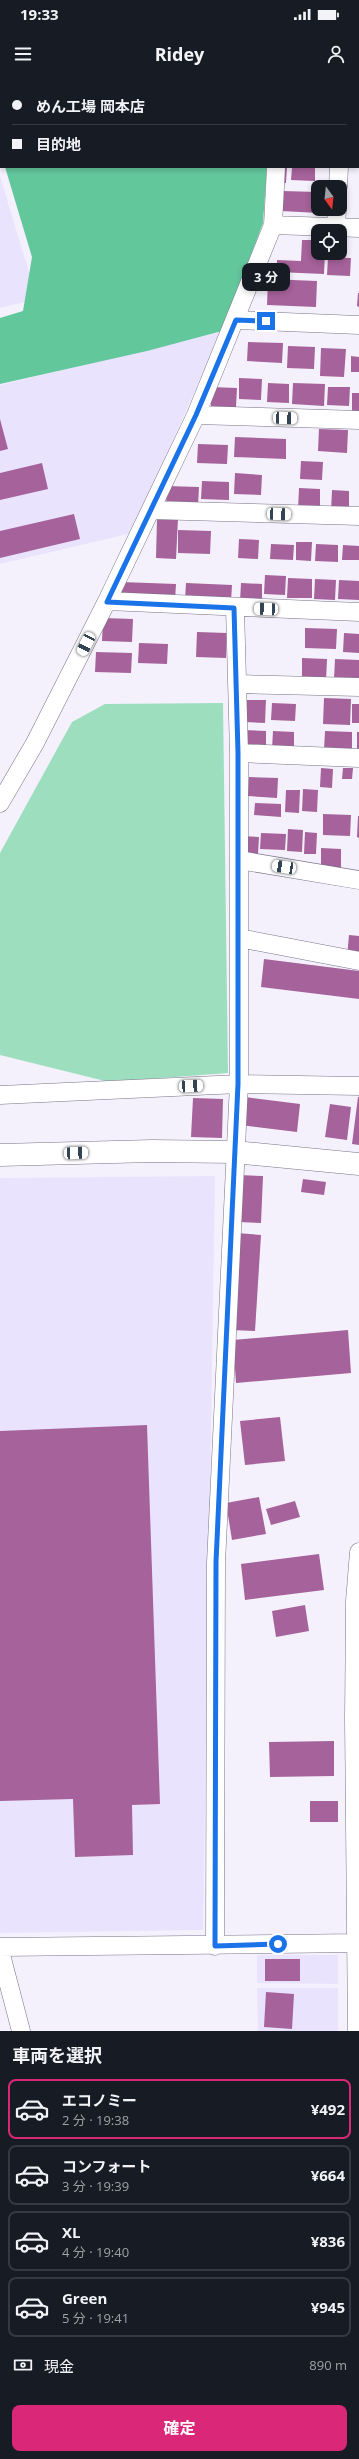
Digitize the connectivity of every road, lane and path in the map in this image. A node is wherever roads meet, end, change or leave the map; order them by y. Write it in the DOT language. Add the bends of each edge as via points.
graph roads {
  1 [pos="276,168"];
  2 [pos="339,168"];
  3 [pos="338,180"];
  4 [pos="273,225"];
  5 [pos="311,227"];
  6 [pos="347,228"];
  7 [pos="359,228"];
  8 [pos="236,320"];
  9 [pos="359,325"];
  10 [pos="196,415"];
  11 [pos="359,420"];
  12 [pos="152,510"];
  13 [pos="359,516"];
  14 [pos="107,602"];
  15 [pos="234,608"];
  16 [pos="359,612"];
  17 [pos="237,684"];
  18 [pos="359,686"];
  19 [pos="238,753"];
  20 [pos="359,758"];
  21 [pos="0,803"];
  22 [pos="238,860"];
  23 [pos="359,880"];
  24 [pos="238,938"];
  25 [pos="359,961"];
  26 [pos="238,1084"];
  27 [pos="359,1086"];
  28 [pos="0,1095"];
  29 [pos="234,1152"];
  30 [pos="0,1155"];
  31 [pos="359,1164"];
  32 [pos="359,1552"];
  33 [pos="358,1852"];
  34 [pos="357,1943"];
  35 [pos="215,1946"];
  36 [pos="0,1947"];
  37 [pos="0,1951"];
  38 [pos="21,2031"];
  39 [pos="357,2031"];
  1 -- 4 [label="street"];
  2 -- 3 [label="street"];
  4 -- 5 [label="street"];
  4 -- 8 [label="street"];
  6 -- 7 [label="street"];
  8 -- 9 [label="street"];
  8 -- 10 [label="street"];
  10 -- 11 [label="street"];
  10 -- 12 [label="street"];
  12 -- 13 [label="street"];
  12 -- 14 [label="street"];
  14 -- 15 [label="street"];
  14 -- 21 [label="street" via="35,743"];
  15 -- 16 [label="street"];
  15 -- 17 [label="street"];
  17 -- 18 [label="street"];
  17 -- 19 [label="street"];
  19 -- 20 [label="street"];
  19 -- 22 [label="street"];
  22 -- 23 [label="street"];
  22 -- 24 [label="street"];
  24 -- 25 [label="street"];
  24 -- 26 [label="street"];
  26 -- 27 [label="street"];
  26 -- 28 [label="street"];
  26 -- 29 [label="street"];
  29 -- 30 [label="main road" via="152,1151"];
  29 -- 31 [label="main road"];
  29 -- 35 [label="street" via="216,1562"];
  32 -- 33 [label="street" via="355,1655"];
  33 -- 34 [label="street"];
  34 -- 35 [label="street"];
  34 -- 39 [label="street"];
  35 -- 36 [label="street"];
  37 -- 38 [label="street"];
}
